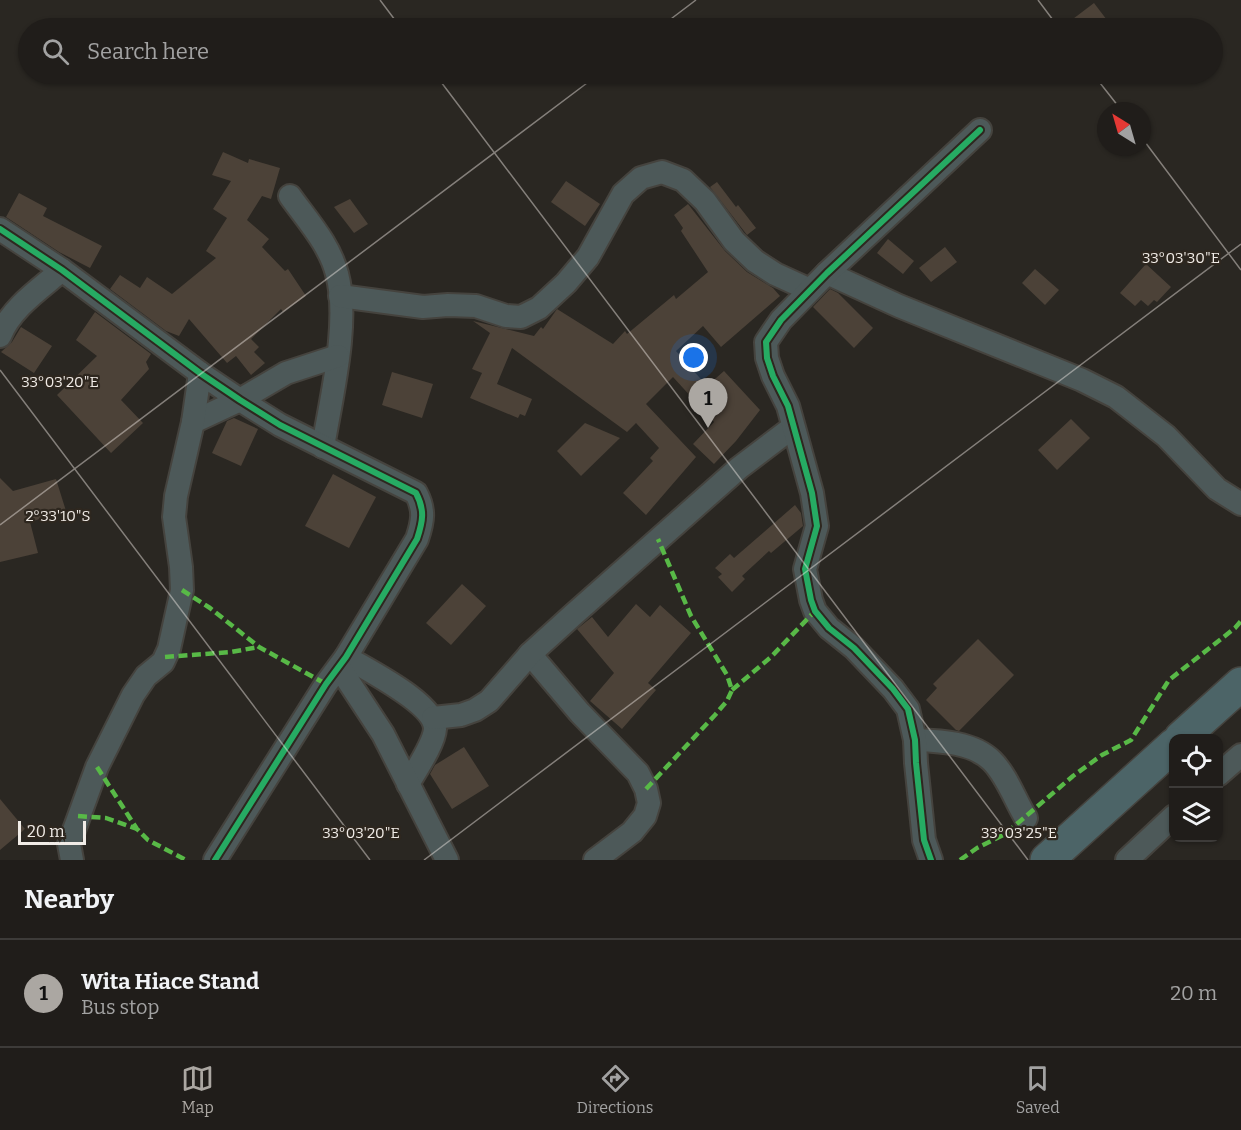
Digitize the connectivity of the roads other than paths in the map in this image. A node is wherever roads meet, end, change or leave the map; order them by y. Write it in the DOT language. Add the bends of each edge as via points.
graph roads {
  1 [pos="980,130"];
  2 [pos="290,196"];
  3 [pos="0,229"];
  4 [pos="62,270"];
  5 [pos="827,273"];
  6 [pos="810,290"];
  7 [pos="340,296"];
  8 [pos="0,336"];
  9 [pos="338,356"];
  10 [pos="200,373"];
  11 [pos="240,400"];
  12 [pos="193,422"];
  13 [pos="794,427"];
  14 [pos="323,447"];
  15 [pos="1241,504"];
  16 [pos="530,654"];
  17 [pos="342,662"];
  18 [pos="1241,684"];
  19 [pos="433,718"];
  20 [pos="1185,734"];
  21 [pos="915,740"];
  22 [pos="1169,749"];
  23 [pos="1241,755"];
  24 [pos="1223,771"];
  25 [pos="408,783"];
  26 [pos="1026,818"];
  27 [pos="1169,820"];
  28 [pos="72,860"];
  29 [pos="216,860"];
  30 [pos="447,860"];
  31 [pos="595,860"];
  32 [pos="931,860"];
  33 [pos="1047,860"];
  34 [pos="1127,860"];
  1 -- 5 [label="street"];
  2 -- 7 [label="street" via="320,238 337,273"];
  3 -- 4 [label="street"];
  4 -- 8 [label="street" via="25,302"];
  4 -- 10 [label="street"];
  5 -- 6 [label="street"];
  5 -- 15 [label="street" via="1116,397 1166,436 1217,489"];
  6 -- 7 [label="street" via="755,261 705,201 683,180 662,172 641,178 623,194 588,257 539,308 521,316 506,316 476,306 423,307"];
  6 -- 13 [label="street" via="766,342 772,376"];
  7 -- 9 [label="street"];
  9 -- 11 [label="street" via="286,373"];
  9 -- 14 [label="street"];
  10 -- 11 [label="street"];
  10 -- 12 [label="street"];
  11 -- 12 [label="street"];
  11 -- 14 [label="street"];
  12 -- 28 [label="street" via="175,507 182,590 169,649 163,662 146,676 134,695 97,766 69,844"];
  13 -- 16 [label="street" via="739,468"];
  13 -- 21 [label="street" via="817,526 805,569 815,611 893,689 908,709"];
  14 -- 17 [label="street" via="416,492 424,519 417,539"];
  16 -- 19 [label="street" via="482,706 461,715"];
  16 -- 31 [label="street" via="638,773 646,789 649,803 645,816 632,832"];
  17 -- 19 [label="street" via="419,703"];
  17 -- 25 [label="street"];
  17 -- 29 [label="street"];
  18 -- 20 [label="highway"];
  19 -- 25 [label="street" via="433,738"];
  21 -- 26 [label="street" via="973,749 991,760"];
  21 -- 32 [label="street" via="924,840"];
  22 -- 33 [label="highway"];
  23 -- 24 [label="street"];
  25 -- 30 [label="street"];
  27 -- 34 [label="street"];
}
